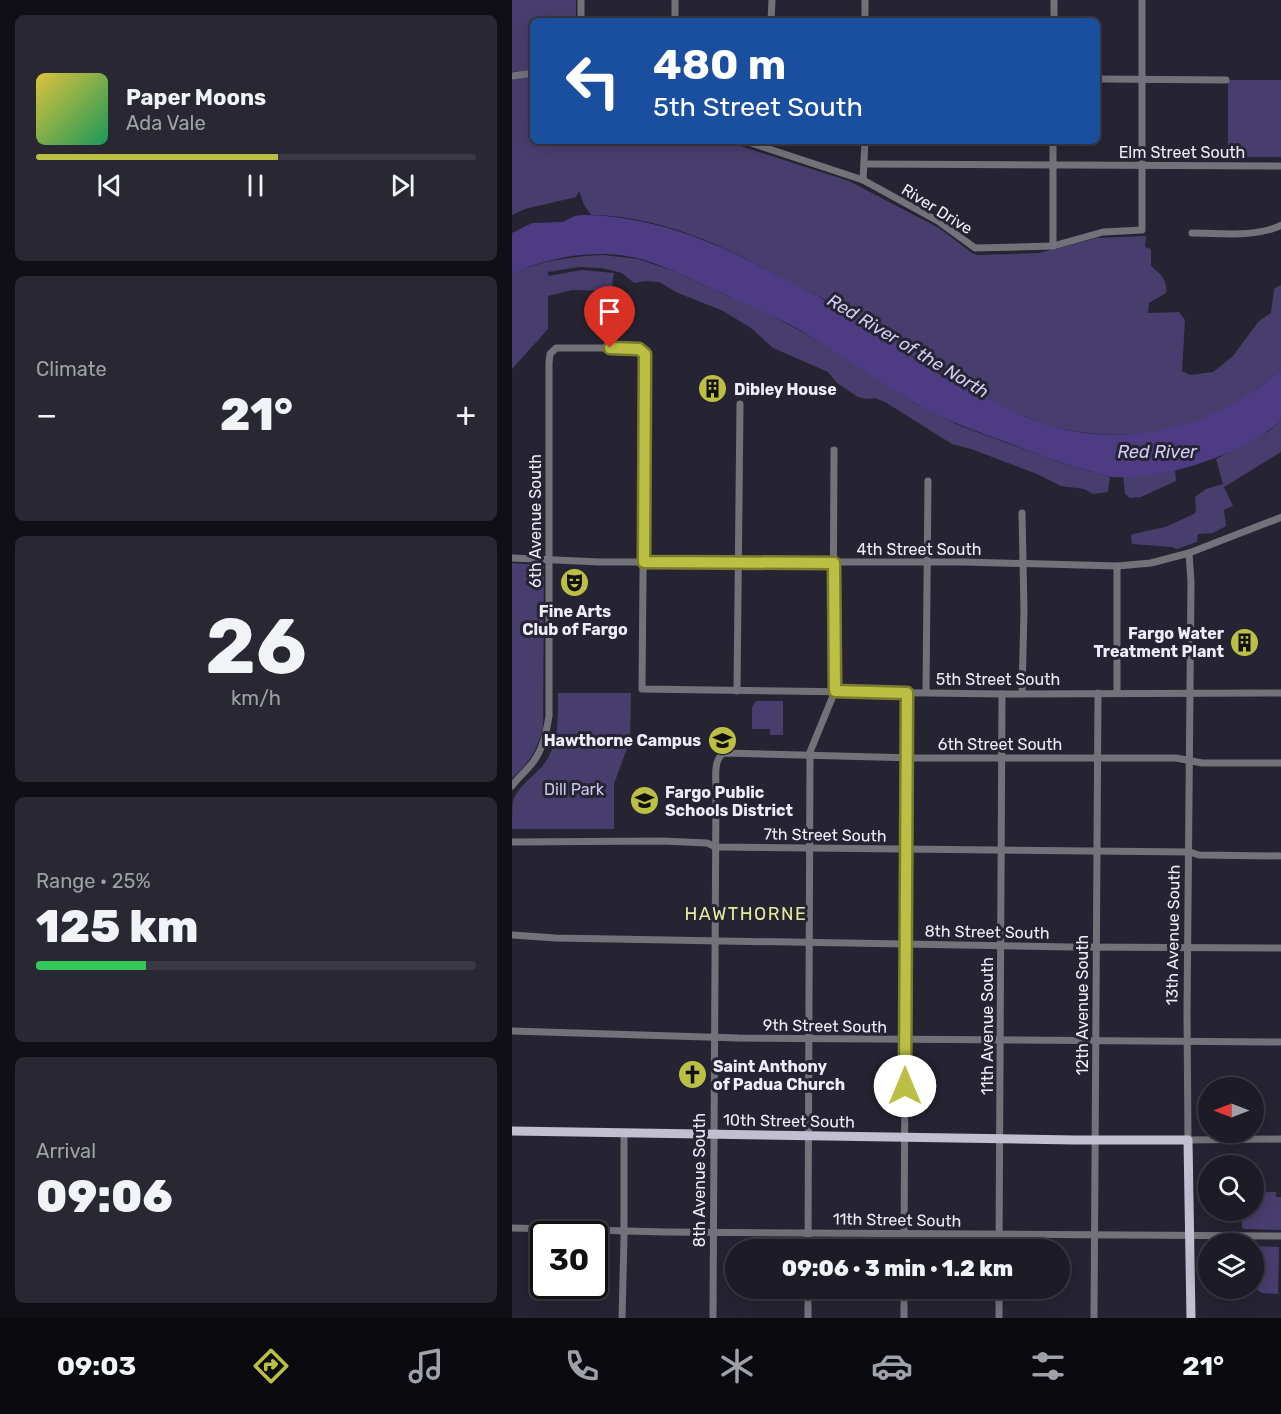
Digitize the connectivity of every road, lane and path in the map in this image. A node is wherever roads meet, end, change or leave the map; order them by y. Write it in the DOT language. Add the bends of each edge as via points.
graph roads {
  1 [pos="581,0"];
  2 [pos="675,0"];
  3 [pos="772,0"];
  4 [pos="865,0"];
  5 [pos="1054,0"];
  6 [pos="1142,0"];
  7 [pos="581,18"];
  8 [pos="676,18"];
  9 [pos="771,18"];
  10 [pos="865,18"];
  11 [pos="1054,18"];
  12 [pos="530,73"];
  13 [pos="512,76"];
  14 [pos="1100,79"];
  15 [pos="1142,80"];
  16 [pos="1226,80"];
  17 [pos="865,144"];
  18 [pos="1053,144"];
  19 [pos="770,145"];
  20 [pos="866,164"];
  21 [pos="1053,165"];
  22 [pos="1142,166"];
  23 [pos="1282,166"];
  24 [pos="863,180"];
  25 [pos="1282,225"];
  26 [pos="1192,233"];
  27 [pos="1053,246"];
  28 [pos="740,404"];
  29 [pos="834,450"];
  30 [pos="928,482"];
  31 [pos="1022,513"];
  32 [pos="1282,517"];
  33 [pos="1189,553"];
  34 [pos="512,558"];
  35 [pos="548,559"];
  36 [pos="644,562"];
  37 [pos="928,562"];
  38 [pos="738,563"];
  39 [pos="834,563"];
  40 [pos="1023,563"];
  41 [pos="1117,566"];
  42 [pos="1191,674"];
  43 [pos="737,691"];
  44 [pos="835,691"];
  45 [pos="926,692"];
  46 [pos="907,693"];
  47 [pos="1022,693"];
  48 [pos="1098,693"];
  49 [pos="1117,693"];
  50 [pos="1191,693"];
  51 [pos="1240,693"];
  52 [pos="1282,693"];
  53 [pos="1002,694"];
  54 [pos="810,754"];
  55 [pos="720,756"];
  56 [pos="908,758"];
  57 [pos="1001,758"];
  58 [pos="1097,758"];
  59 [pos="1189,760"];
  60 [pos="1282,764"];
  61 [pos="512,786"];
  62 [pos="512,842"];
  63 [pos="716,847"];
  64 [pos="810,847"];
  65 [pos="906,849"];
  66 [pos="1001,850"];
  67 [pos="1097,851"];
  68 [pos="1190,852"];
  69 [pos="1282,856"];
  70 [pos="512,935"];
  71 [pos="714,940"];
  72 [pos="810,942"];
  73 [pos="905,944"];
  74 [pos="1001,946"];
  75 [pos="1096,947"];
  76 [pos="1189,947"];
  77 [pos="1282,948"];
  78 [pos="512,1031"];
  79 [pos="713,1037"];
  80 [pos="810,1039"];
  81 [pos="905,1040"];
  82 [pos="1001,1041"];
  83 [pos="1095,1041"];
  84 [pos="1188,1041"];
  85 [pos="1282,1042"];
  86 [pos="512,1131"];
  87 [pos="624,1134"];
  88 [pos="713,1134"];
  89 [pos="810,1136"];
  90 [pos="905,1137"];
  91 [pos="1000,1139"];
  92 [pos="1095,1140"];
  93 [pos="1188,1140"];
  94 [pos="1282,1140"];
  95 [pos="512,1228"];
  96 [pos="624,1231"];
  97 [pos="713,1232"];
  98 [pos="808,1233"];
  99 [pos="904,1233"];
  100 [pos="999,1235"];
  101 [pos="1094,1235"];
  102 [pos="1189,1236"];
  103 [pos="1282,1236"];
  104 [pos="808,1239"];
  105 [pos="904,1239"];
  106 [pos="999,1239"];
  107 [pos="808,1299"];
  108 [pos="904,1299"];
  109 [pos="999,1299"];
  110 [pos="622,1318"];
  111 [pos="713,1318"];
  112 [pos="808,1318"];
  113 [pos="904,1318"];
  114 [pos="998,1318"];
  115 [pos="1094,1318"];
  116 [pos="1191,1318"];
  1 -- 7 [label="street"];
  2 -- 8 [label="street"];
  3 -- 9 [label="street"];
  4 -- 10 [label="street"];
  5 -- 11 [label="street"];
  6 -- 15 [label="street"];
  12 -- 13 [label="street"];
  14 -- 15 [label="street"];
  15 -- 16 [label="street"];
  15 -- 22 [label="street"];
  17 -- 20 [label="street"];
  18 -- 21 [label="street"];
  19 -- 24 [label="street"];
  20 -- 21 [label="street, Elm Street South"];
  20 -- 24 [label="street"];
  21 -- 22 [label="street, Elm Street South"];
  21 -- 27 [label="street"];
  22 -- 23 [label="street, Elm Street South"];
  22 -- 27 [label="street, River Drive" via="1142,230 1103,232"];
  24 -- 27 [label="street, River Drive" via="938,221 975,248"];
  25 -- 26 [label="street" via="1266,231"];
  28 -- 38 [label="street"];
  29 -- 39 [label="street"];
  30 -- 37 [label="street"];
  31 -- 40 [label="street"];
  32 -- 33 [label="street, 4th Street South"];
  33 -- 41 [label="street, 4th Street South" via="1151,563"];
  33 -- 42 [label="street, 13th Avenue South"];
  34 -- 35 [label="street, 4th Street South"];
  35 -- 36 [label="street, 4th Street South"];
  35 -- 36 [label="street, 6th Avenue South" via="550,354 556,348 630,348 645,354"];
  35 -- 61 [label="street, 6th Avenue South" via="546,737 530,767"];
  36 -- 38 [label="street, 4th Street South"];
  36 -- 43 [label="street, 5th Street South" via="641,689"];
  37 -- 39 [label="street, 4th Street South"];
  37 -- 40 [label="street, 4th Street South"];
  37 -- 45 [label="street"];
  38 -- 39 [label="street, 4th Street South"];
  38 -- 43 [label="street"];
  39 -- 44 [label="street"];
  40 -- 41 [label="street, 4th Street South"];
  40 -- 47 [label="street"];
  41 -- 49 [label="street"];
  42 -- 50 [label="street, 13th Avenue South"];
  42 -- 51 [label="street" via="1201,689"];
  43 -- 44 [label="street, 5th Street South"];
  44 -- 46 [label="street, 5th Street South"];
  44 -- 54 [label="street"];
  45 -- 46 [label="street, 5th Street South"];
  45 -- 53 [label="street, 5th Street South"];
  46 -- 56 [label="street"];
  47 -- 48 [label="street, 5th Street South"];
  47 -- 53 [label="street, 5th Street South"];
  48 -- 49 [label="street, 5th Street South"];
  48 -- 58 [label="street, 12th Avenue South"];
  49 -- 50 [label="street, 5th Street South"];
  50 -- 51 [label="street, 5th Street South"];
  50 -- 59 [label="street, 13th Avenue South"];
  51 -- 52 [label="street, 5th Street South"];
  53 -- 57 [label="street, 11th Avenue South"];
  54 -- 55 [label="street, 6th Street South"];
  54 -- 56 [label="street, 6th Street South"];
  54 -- 64 [label="street"];
  55 -- 63 [label="street, 8th Avenue South"];
  56 -- 57 [label="street, 6th Street South"];
  56 -- 65 [label="street"];
  57 -- 58 [label="street, 6th Street South"];
  57 -- 66 [label="street, 11th Avenue South"];
  58 -- 59 [label="street, 6th Street South"];
  58 -- 67 [label="street, 12th Avenue South"];
  59 -- 60 [label="street, 6th Street South"];
  59 -- 68 [label="street, 13th Avenue South"];
  62 -- 63 [label="street, 7th Street South" via="662,841"];
  63 -- 64 [label="street, 7th Street South"];
  63 -- 71 [label="street, 8th Avenue South"];
  64 -- 65 [label="street, 7th Street South"];
  64 -- 72 [label="street"];
  65 -- 66 [label="street, 7th Street South"];
  65 -- 73 [label="street"];
  66 -- 67 [label="street, 7th Street South"];
  66 -- 74 [label="street, 11th Avenue South"];
  67 -- 68 [label="street, 7th Street South"];
  67 -- 75 [label="street, 12th Avenue South"];
  68 -- 69 [label="street, 7th Street South"];
  68 -- 76 [label="street, 13th Avenue South"];
  70 -- 71 [label="street, 8th Street South"];
  71 -- 72 [label="street, 8th Street South"];
  71 -- 79 [label="street, 8th Avenue South"];
  72 -- 73 [label="street, 8th Street South"];
  72 -- 80 [label="street"];
  73 -- 74 [label="street, 8th Street South"];
  73 -- 81 [label="street"];
  74 -- 75 [label="street, 8th Street South"];
  74 -- 82 [label="street, 11th Avenue South"];
  75 -- 76 [label="street, 8th Street South"];
  75 -- 83 [label="street, 12th Avenue South"];
  76 -- 77 [label="street, 8th Street South"];
  76 -- 84 [label="street, 13th Avenue South"];
  78 -- 79 [label="street, 9th Street South"];
  79 -- 80 [label="street, 9th Street South"];
  79 -- 88 [label="street, 8th Avenue South"];
  80 -- 81 [label="street, 9th Street South"];
  80 -- 89 [label="street"];
  81 -- 82 [label="street, 9th Street South"];
  81 -- 90 [label="street"];
  82 -- 83 [label="street, 9th Street South"];
  82 -- 91 [label="street, 11th Avenue South"];
  83 -- 84 [label="street, 9th Street South"];
  83 -- 92 [label="street, 12th Avenue South"];
  84 -- 85 [label="street, 9th Street South"];
  84 -- 93 [label="street, 13th Avenue South"];
  86 -- 87 [label="main road, 10th Street South"];
  87 -- 88 [label="main road, 10th Street South"];
  87 -- 96 [label="street"];
  88 -- 89 [label="main road, 10th Street South"];
  88 -- 97 [label="street, 8th Avenue South"];
  89 -- 90 [label="main road, 10th Street South"];
  89 -- 98 [label="street"];
  90 -- 91 [label="main road, 10th Street South"];
  90 -- 99 [label="street"];
  91 -- 92 [label="main road, 10th Street South"];
  91 -- 100 [label="street, 11th Avenue South"];
  92 -- 93 [label="main road, 10th Street South"];
  92 -- 101 [label="street, 12th Avenue South"];
  93 -- 94 [label="street, 10th Street South"];
  93 -- 102 [label="main road, 13th Avenue South"];
  95 -- 96 [label="street, 11th Street South"];
  96 -- 97 [label="street, 11th Street South"];
  96 -- 110 [label="street"];
  97 -- 98 [label="street, 11th Street South"];
  97 -- 111 [label="street, 8th Avenue South"];
  98 -- 99 [label="street, 11th Street South"];
  98 -- 104 [label="street"];
  99 -- 100 [label="street, 11th Street South"];
  99 -- 105 [label="street"];
  100 -- 101 [label="street, 11th Street South"];
  100 -- 106 [label="street, 11th Avenue South"];
  101 -- 102 [label="street, 11th Street South"];
  101 -- 115 [label="street, 12th Avenue South"];
  102 -- 103 [label="street, 11th Street South"];
  102 -- 116 [label="main road, 13th Avenue South"];
  107 -- 112 [label="street"];
  108 -- 113 [label="street"];
  109 -- 114 [label="street"];
}
